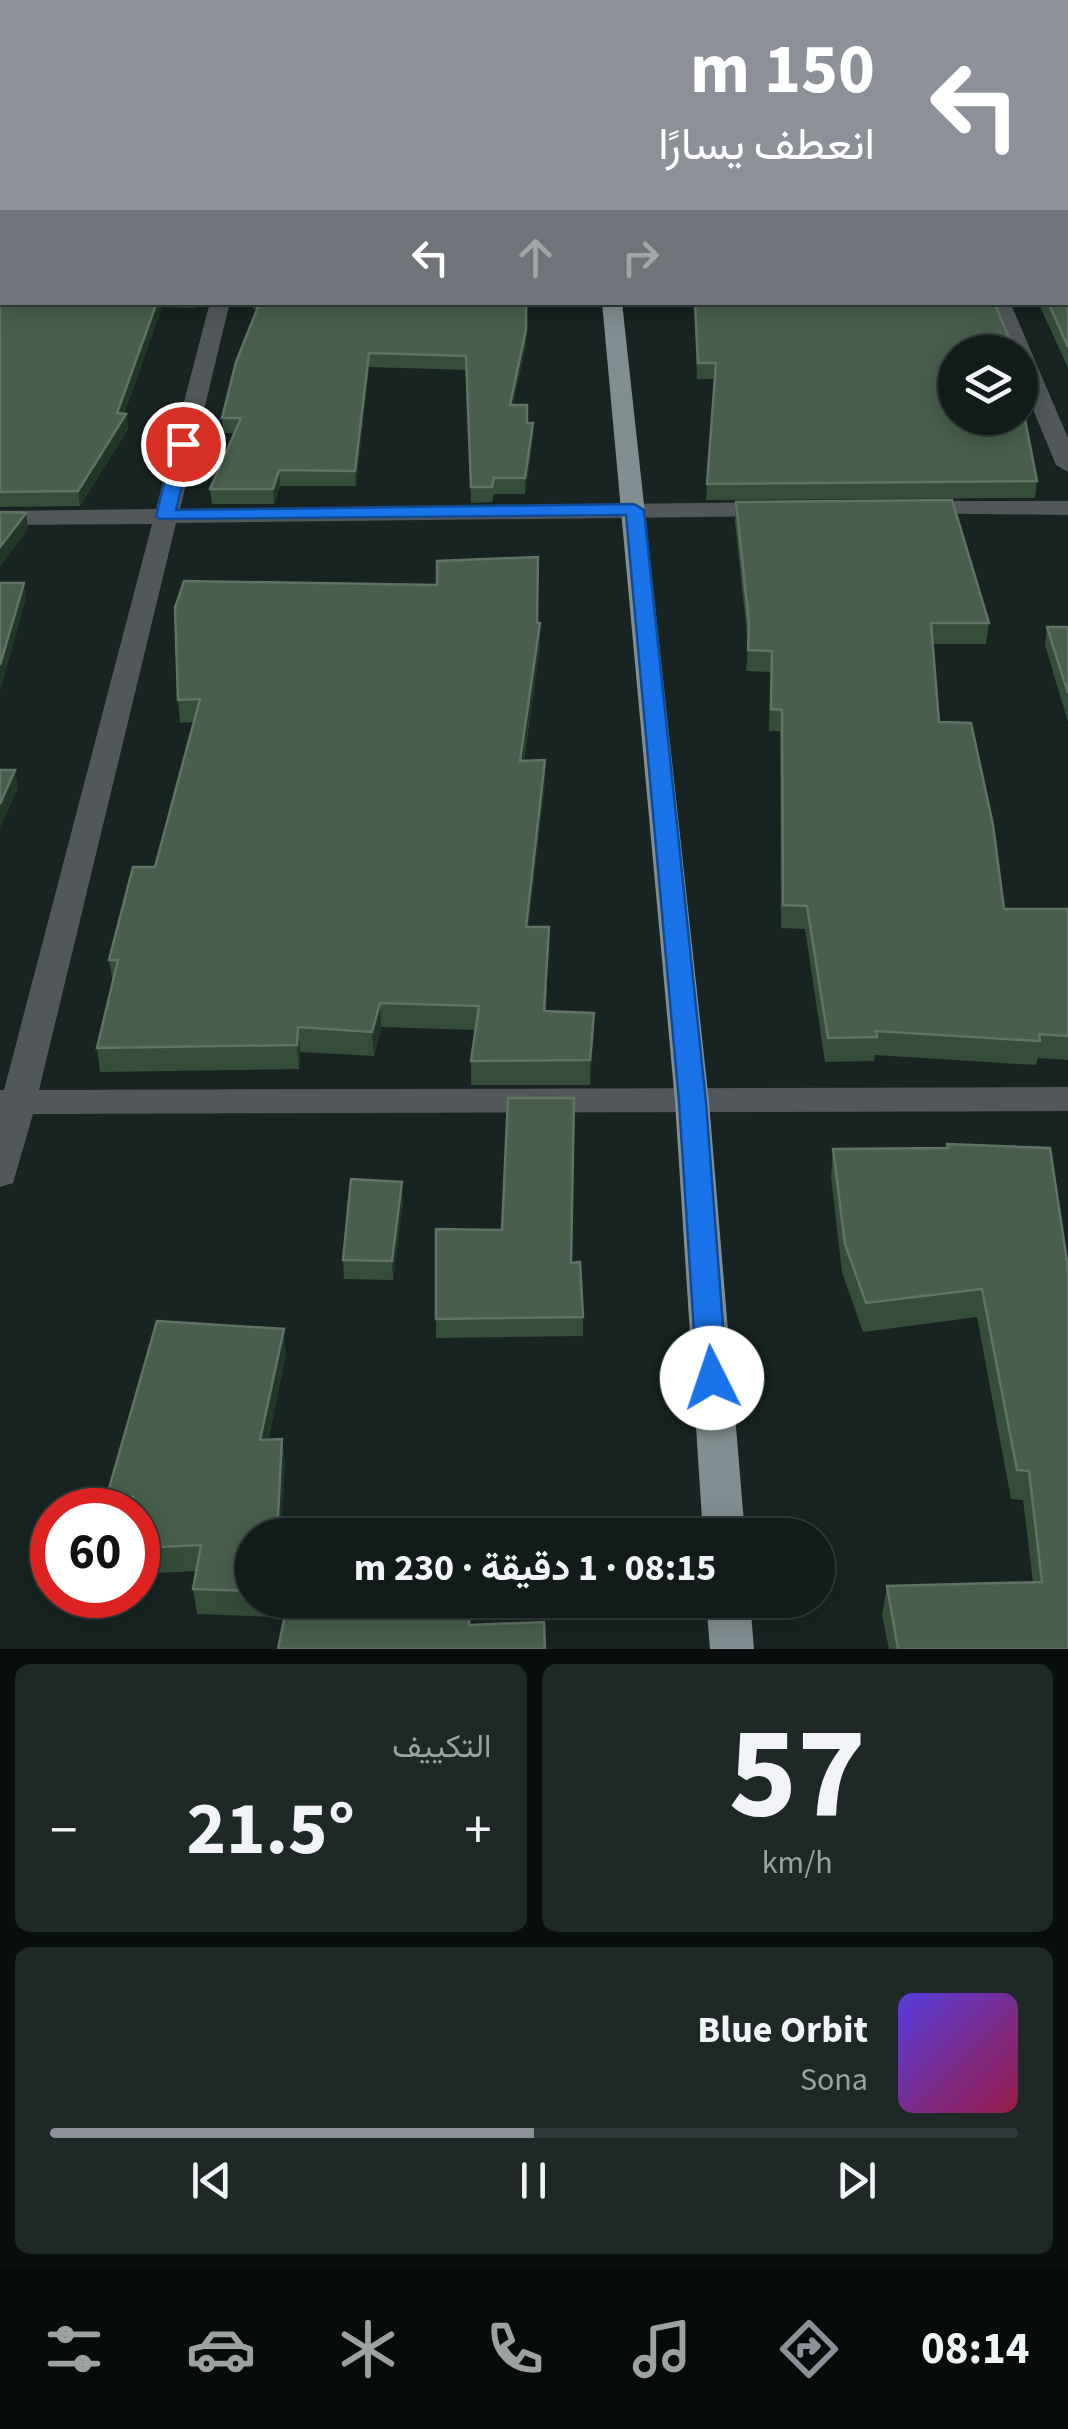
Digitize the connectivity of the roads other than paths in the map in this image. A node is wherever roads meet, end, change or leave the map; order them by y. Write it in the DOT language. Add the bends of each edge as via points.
graph roads {
  1 [pos="219,305"];
  2 [pos="612,305"];
  3 [pos="1001,305"];
  4 [pos="1068,465"];
  5 [pos="891,508"];
  6 [pos="1068,508"];
  7 [pos="812,509"];
  8 [pos="634,510"];
  9 [pos="165,516"];
  10 [pos="0,518"];
  11 [pos="1068,1099"];
  12 [pos="9,1102"];
  13 [pos="692,1102"];
  14 [pos="0,1174"];
  15 [pos="723,1518"];
  16 [pos="729,1618"];
  17 [pos="732,1649"];
  1 -- 9 [label="street"];
  2 -- 8 [label="main road"];
  3 -- 4 [label="street"];
  5 -- 6 [label="street"];
  7 -- 8 [label="street"];
  8 -- 9 [label="street"];
  8 -- 13 [label="main road"];
  9 -- 10 [label="street"];
  9 -- 12 [label="street"];
  11 -- 13 [label="street"];
  12 -- 13 [label="street"];
  12 -- 14 [label="street"];
  13 -- 15 [label="main road"];
  16 -- 17 [label="main road"];
}
